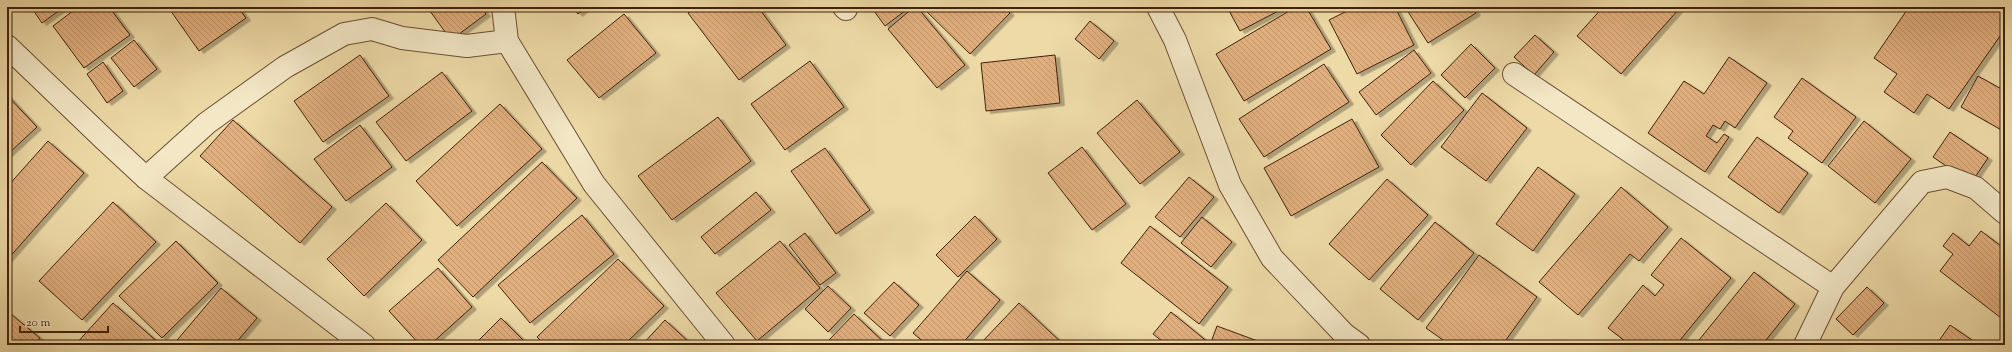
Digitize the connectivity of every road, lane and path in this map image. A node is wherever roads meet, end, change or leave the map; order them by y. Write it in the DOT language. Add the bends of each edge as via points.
graph roads {
  1 [pos="503,7"];
  2 [pos="1158,7"];
  3 [pos="507,41"];
  4 [pos="7,46"];
  5 [pos="1514,74"];
  6 [pos="146,178"];
  7 [pos="2005,213"];
  8 [pos="1833,286"];
  9 [pos="364,345"];
  10 [pos="724,345"];
  11 [pos="1359,345"];
  12 [pos="1805,345"];
  1 -- 3 [label="street"];
  2 -- 11 [label="street" via="1175,40 1230,185 1272,258 1344,334"];
  3 -- 6 [label="street" via="467,46 402,38 372,29 344,34 285,67 206,123"];
  3 -- 10 [label="street" via="594,184"];
  4 -- 6 [label="street"];
  5 -- 8 [label="street"];
  6 -- 9 [label="street"];
  7 -- 8 [label="street" via="1976,188 1947,177 1922,182"];
  8 -- 12 [label="street"];
}
